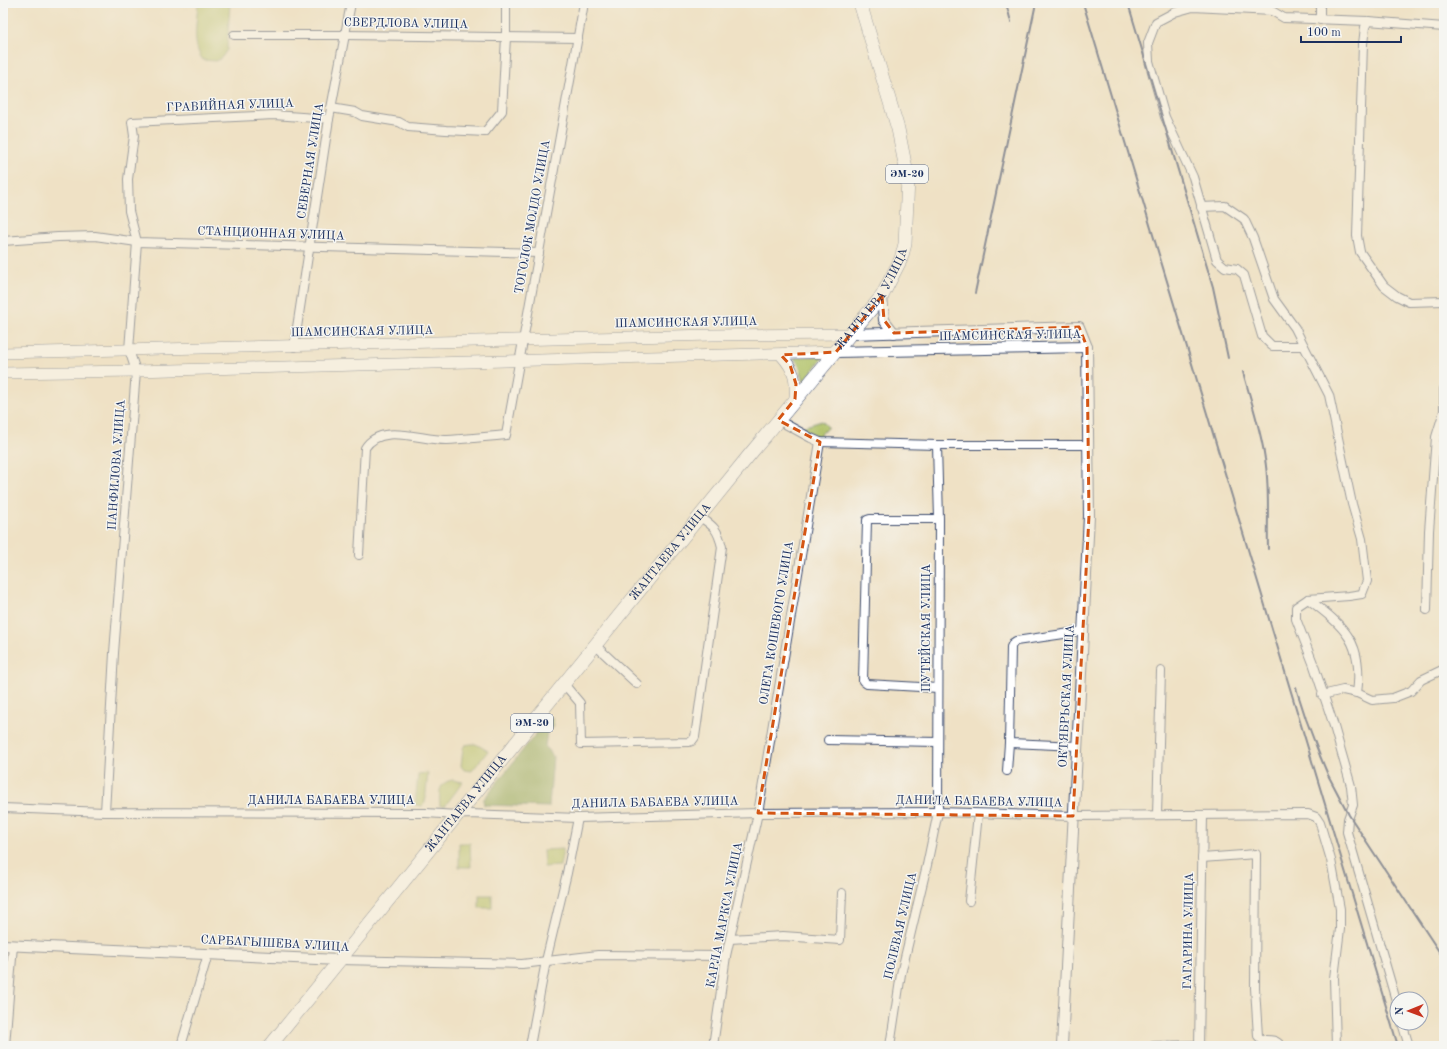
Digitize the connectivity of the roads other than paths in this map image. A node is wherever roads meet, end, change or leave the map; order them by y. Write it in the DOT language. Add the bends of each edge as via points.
graph roads {
  1 [pos="351,3"];
  2 [pos="506,3"];
  3 [pos="584,3"];
  4 [pos="860,3"];
  5 [pos="1320,3"];
  6 [pos="1194,5"];
  7 [pos="1320,20"];
  8 [pos="1368,21"];
  9 [pos="1444,27"];
  10 [pos="234,35"];
  11 [pos="345,35"];
  12 [pos="506,37"];
  13 [pos="578,38"];
  14 [pos="331,108"];
  15 [pos="329,119"];
  16 [pos="132,122"];
  17 [pos="1201,207"];
  18 [pos="3,241"];
  19 [pos="137,242"];
  20 [pos="310,247"];
  21 [pos="539,253"];
  22 [pos="882,296"];
  23 [pos="1444,302"];
  24 [pos="894,333"];
  25 [pos="851,334"];
  26 [pos="523,341"];
  27 [pos="1304,346"];
  28 [pos="294,347"];
  29 [pos="1087,347"];
  30 [pos="129,350"];
  31 [pos="836,352"];
  32 [pos="3,354"];
  33 [pos="782,355"];
  34 [pos="519,361"];
  35 [pos="136,371"];
  36 [pos="3,373"];
  37 [pos="1444,390"];
  38 [pos="795,399"];
  39 [pos="778,420"];
  40 [pos="820,442"];
  41 [pos="937,445"];
  42 [pos="1088,446"];
  43 [pos="700,517"];
  44 [pos="939,519"];
  45 [pos="359,555"];
  46 [pos="1308,599"];
  47 [pos="1427,610"];
  48 [pos="1084,631"];
  49 [pos="595,646"];
  50 [pos="1444,669"];
  51 [pos="1161,671"];
  52 [pos="564,684"];
  53 [pos="637,684"];
  54 [pos="938,688"];
  55 [pos="1357,692"];
  56 [pos="1322,695"];
  57 [pos="828,740"];
  58 [pos="938,742"];
  59 [pos="1009,743"];
  60 [pos="1077,746"];
  61 [pos="1007,771"];
  62 [pos="3,808"];
  63 [pos="758,811"];
  64 [pos="105,812"];
  65 [pos="938,812"];
  66 [pos="978,814"];
  67 [pos="458,815"];
  68 [pos="1158,815"];
  69 [pos="1073,816"];
  70 [pos="1203,816"];
  71 [pos="578,818"];
  72 [pos="1202,858"];
  73 [pos="842,893"];
  74 [pos="969,901"];
  75 [pos="730,939"];
  76 [pos="8,945"];
  77 [pos="208,954"];
  78 [pos="726,956"];
  79 [pos="339,960"];
  80 [pos="546,961"];
  81 [pos="1393,991"];
  82 [pos="1404,1031"];
  83 [pos="5,1046"];
  84 [pos="181,1046"];
  85 [pos="270,1046"];
  86 [pos="530,1046"];
  87 [pos="713,1046"];
  88 [pos="890,1046"];
  89 [pos="1062,1046"];
  90 [pos="1153,1046"];
  91 [pos="1199,1046"];
  92 [pos="1281,1046"];
  93 [pos="1336,1046"];
  94 [pos="1408,1046"];
  1 -- 11 [label="street, СЕВЕРНАЯ УЛИЦА"];
  2 -- 12 [label="street"];
  3 -- 13 [label="street, ТОГОЛОК МОЛДО УЛИЦА"];
  4 -- 22 [label="main road, ЖАНТАЕВА УЛИЦА / ЭМ-20" via="898,129 908,179 905,244 901,259"];
  5 -- 7 [label="street"];
  6 -- 7 [label="street" via="1272,11 1284,18"];
  6 -- 17 [label="street" via="1156,22 1148,43 1149,62 1165,117 1193,177"];
  7 -- 8 [label="street"];
  8 -- 9 [label="street"];
  8 -- 23 [label="street" via="1363,44 1357,236 1360,252 1384,286 1398,296 1409,302"];
  10 -- 11 [label="street, СВЕРДЛОВА УЛИЦА"];
  11 -- 12 [label="street, СВЕРДЛОВА УЛИЦА"];
  11 -- 14 [label="street, СЕВЕРНАЯ УЛИЦА"];
  12 -- 13 [label="street, СВЕРДЛОВА УЛИЦА"];
  12 -- 14 [label="street" via="502,111 485,132 408,126"];
  13 -- 21 [label="street, ТОГОЛОК МОЛДО УЛИЦА"];
  14 -- 15 [label="street, СЕВЕРНАЯ УЛИЦА"];
  15 -- 16 [label="street, ГРАВИЙНАЯ УЛИЦА" via="274,115"];
  15 -- 20 [label="street, СЕВЕРНАЯ УЛИЦА"];
  16 -- 19 [label="street, ПАНФИЛОВА УЛИЦА" via="134,136 128,179 130,212"];
  17 -- 27 [label="street" via="1225,206 1244,219 1274,299 1295,328"];
  17 -- 27 [label="street" via="1217,260 1225,267 1237,269 1244,275 1262,336 1272,346"];
  18 -- 19 [label="street, СТАНЦИОННАЯ УЛИЦА" via="95,236"];
  19 -- 20 [label="street, СТАНЦИОННАЯ УЛИЦА"];
  19 -- 30 [label="street, ПАНФИЛОВА УЛИЦА"];
  20 -- 21 [label="street, СТАНЦИОННАЯ УЛИЦА"];
  20 -- 28 [label="street, СЕВЕРНАЯ УЛИЦА"];
  21 -- 26 [label="street, ТОГОЛОК МОЛДО УЛИЦА"];
  22 -- 24 [label="street" via="884,320"];
  22 -- 25 [label="main road, ЖАНТАЕВА УЛИЦА / ЭМ-20"];
  24 -- 25 [label="street, ШАМСИНСКАЯ УЛИЦА"];
  24 -- 29 [label="street, ШАМСИНСКАЯ УЛИЦА" via="1079,327"];
  25 -- 26 [label="main road, ШАМСИНСКАЯ УЛИЦА"];
  25 -- 31 [label="main road, ЖАНТАЕВА УЛИЦА / ЭМ-20"];
  26 -- 28 [label="main road, ШАМСИНСКАЯ УЛИЦА"];
  26 -- 34 [label="street, ТОГОЛОК МОЛДО УЛИЦА"];
  27 -- 46 [label="street" via="1329,395 1362,539 1367,581 1362,594"];
  28 -- 30 [label="main road, ШАМСИНСКАЯ УЛИЦА"];
  29 -- 31 [label="street, ШАМСИНСКАЯ УЛИЦА"];
  29 -- 42 [label="street, ОКТЯБРЬСКАЯ УЛИЦА"];
  30 -- 32 [label="main road, ШАМСИНСКАЯ УЛИЦА"];
  30 -- 35 [label="street, ПАНФИЛОВА УЛИЦА"];
  31 -- 33 [label="main road, ШАМСИНСКАЯ УЛИЦА"];
  31 -- 38 [label="main road, ЖАНТАЕВА УЛИЦА / ЭМ-20"];
  33 -- 34 [label="main road, ШАМСИНСКАЯ УЛИЦА"];
  33 -- 38 [label="main road" via="795,374"];
  34 -- 35 [label="main road, ШАМСИНСКАЯ УЛИЦА"];
  34 -- 45 [label="street, ТОГОЛОК МОЛДО УЛИЦА" via="506,435 445,440 387,435 376,436 369,441 365,448"];
  35 -- 36 [label="main road, ШАМСИНСКАЯ УЛИЦА"];
  35 -- 64 [label="street, ПАНФИЛОВА УЛИЦА" via="114,653"];
  37 -- 47 [label="street" via="1444,411 1436,437 1429,531"];
  38 -- 39 [label="main road, ЖАНТАЕВА УЛИЦА / ЭМ-20"];
  39 -- 40 [label="street"];
  39 -- 43 [label="main road, ЖАНТАЕВА УЛИЦА / ЭМ-20"];
  40 -- 41 [label="street"];
  40 -- 63 [label="street, ОЛЕГА КОШЕВОГО УЛИЦА"];
  41 -- 42 [label="street"];
  41 -- 44 [label="street, ПУТЕЙСКАЯ УЛИЦА"];
  42 -- 48 [label="street, ОКТЯБРЬСКАЯ УЛИЦА" via="1089,516"];
  43 -- 49 [label="main road, ЖАНТАЕВА УЛИЦА / ЭМ-20"];
  43 -- 52 [label="street" via="713,525 722,548 695,737 692,741 581,744 580,703"];
  44 -- 54 [label="street, ПУТЕЙСКАЯ УЛИЦА"];
  44 -- 54 [label="street" via="868,520 863,681 867,684"];
  46 -- 55 [label="street" via="1331,617 1349,637 1358,658"];
  46 -- 56 [label="street" via="1296,607 1296,619"];
  48 -- 59 [label="street" via="1013,643"];
  48 -- 60 [label="street, ОКТЯБРЬСКАЯ УЛИЦА"];
  49 -- 52 [label="main road, ЖАНТАЕВА УЛИЦА / ЭМ-20"];
  49 -- 53 [label="street"];
  50 -- 55 [label="street" via="1421,680 1411,691 1393,698 1372,700"];
  51 -- 68 [label="street"];
  52 -- 67 [label="main road, ЖАНТАЕВА УЛИЦА / ЭМ-20"];
  54 -- 58 [label="street, ПУТЕЙСКАЯ УЛИЦА"];
  55 -- 56 [label="street" via="1343,690"];
  56 -- 81 [label="street" via="1351,786 1354,804 1348,819 1347,832"];
  57 -- 58 [label="street"];
  58 -- 65 [label="street, ПУТЕЙСКАЯ УЛИЦА"];
  59 -- 60 [label="street"];
  59 -- 61 [label="street"];
  60 -- 69 [label="street, ОКТЯБРЬСКАЯ УЛИЦА"];
  62 -- 64 [label="street, ДАНИЛА БАБАЕВА УЛИЦА"];
  63 -- 65 [label="street, ДАНИЛА БАБАЕВА УЛИЦА"];
  63 -- 71 [label="street, ДАНИЛА БАБАЕВА УЛИЦА"];
  63 -- 75 [label="street, КАРЛА МАРКСА УЛИЦА"];
  64 -- 67 [label="street, ДАНИЛА БАБАЕВА УЛИЦА"];
  65 -- 66 [label="street, ДАНИЛА БАБАЕВА УЛИЦА"];
  65 -- 88 [label="street, ПОЛЕВАЯ УЛИЦА" via="900,974"];
  66 -- 69 [label="street, ДАНИЛА БАБАЕВА УЛИЦА"];
  66 -- 74 [label="street"];
  67 -- 71 [label="street, ДАНИЛА БАБАЕВА УЛИЦА"];
  67 -- 79 [label="main road, ЖАНТАЕВА УЛИЦА / ЭМ-20"];
  68 -- 69 [label="street, ДАНИЛА БАБАЕВА УЛИЦА"];
  68 -- 70 [label="street, ДАНИЛА БАБАЕВА УЛИЦА"];
  69 -- 89 [label="street, ОКТЯБРЬСКАЯ УЛИЦА"];
  70 -- 72 [label="street, ГАГАРИНА УЛИЦА"];
  70 -- 93 [label="street, ДАНИЛА БАБАЕВА УЛИЦА" via="1308,814 1316,817 1320,823 1331,860 1340,909 1334,978"];
  71 -- 80 [label="street"];
  72 -- 91 [label="street, ГАГАРИНА УЛИЦА"];
  72 -- 92 [label="street" via="1256,854 1255,988 1258,1036 1262,1040 1278,1042"];
  73 -- 75 [label="street" via="840,940 783,936"];
  75 -- 78 [label="street, КАРЛА МАРКСА УЛИЦА"];
  76 -- 77 [label="street, САРБАГЫШЕВА УЛИЦА"];
  76 -- 83 [label="street"];
  77 -- 79 [label="street, САРБАГЫШЕВА УЛИЦА"];
  77 -- 84 [label="street"];
  78 -- 80 [label="street, САРБАГЫШЕВА УЛИЦА" via="598,955"];
  78 -- 87 [label="street, КАРЛА МАРКСА УЛИЦА"];
  79 -- 80 [label="street, САРБАГЫШЕВА УЛИЦА" via="522,964"];
  79 -- 85 [label="main road, ЖАНТАЕВА УЛИЦА / ЭМ-20"];
  80 -- 86 [label="street"];
  82 -- 94 [label="street"];
  90 -- 91 [label="street"];
}
